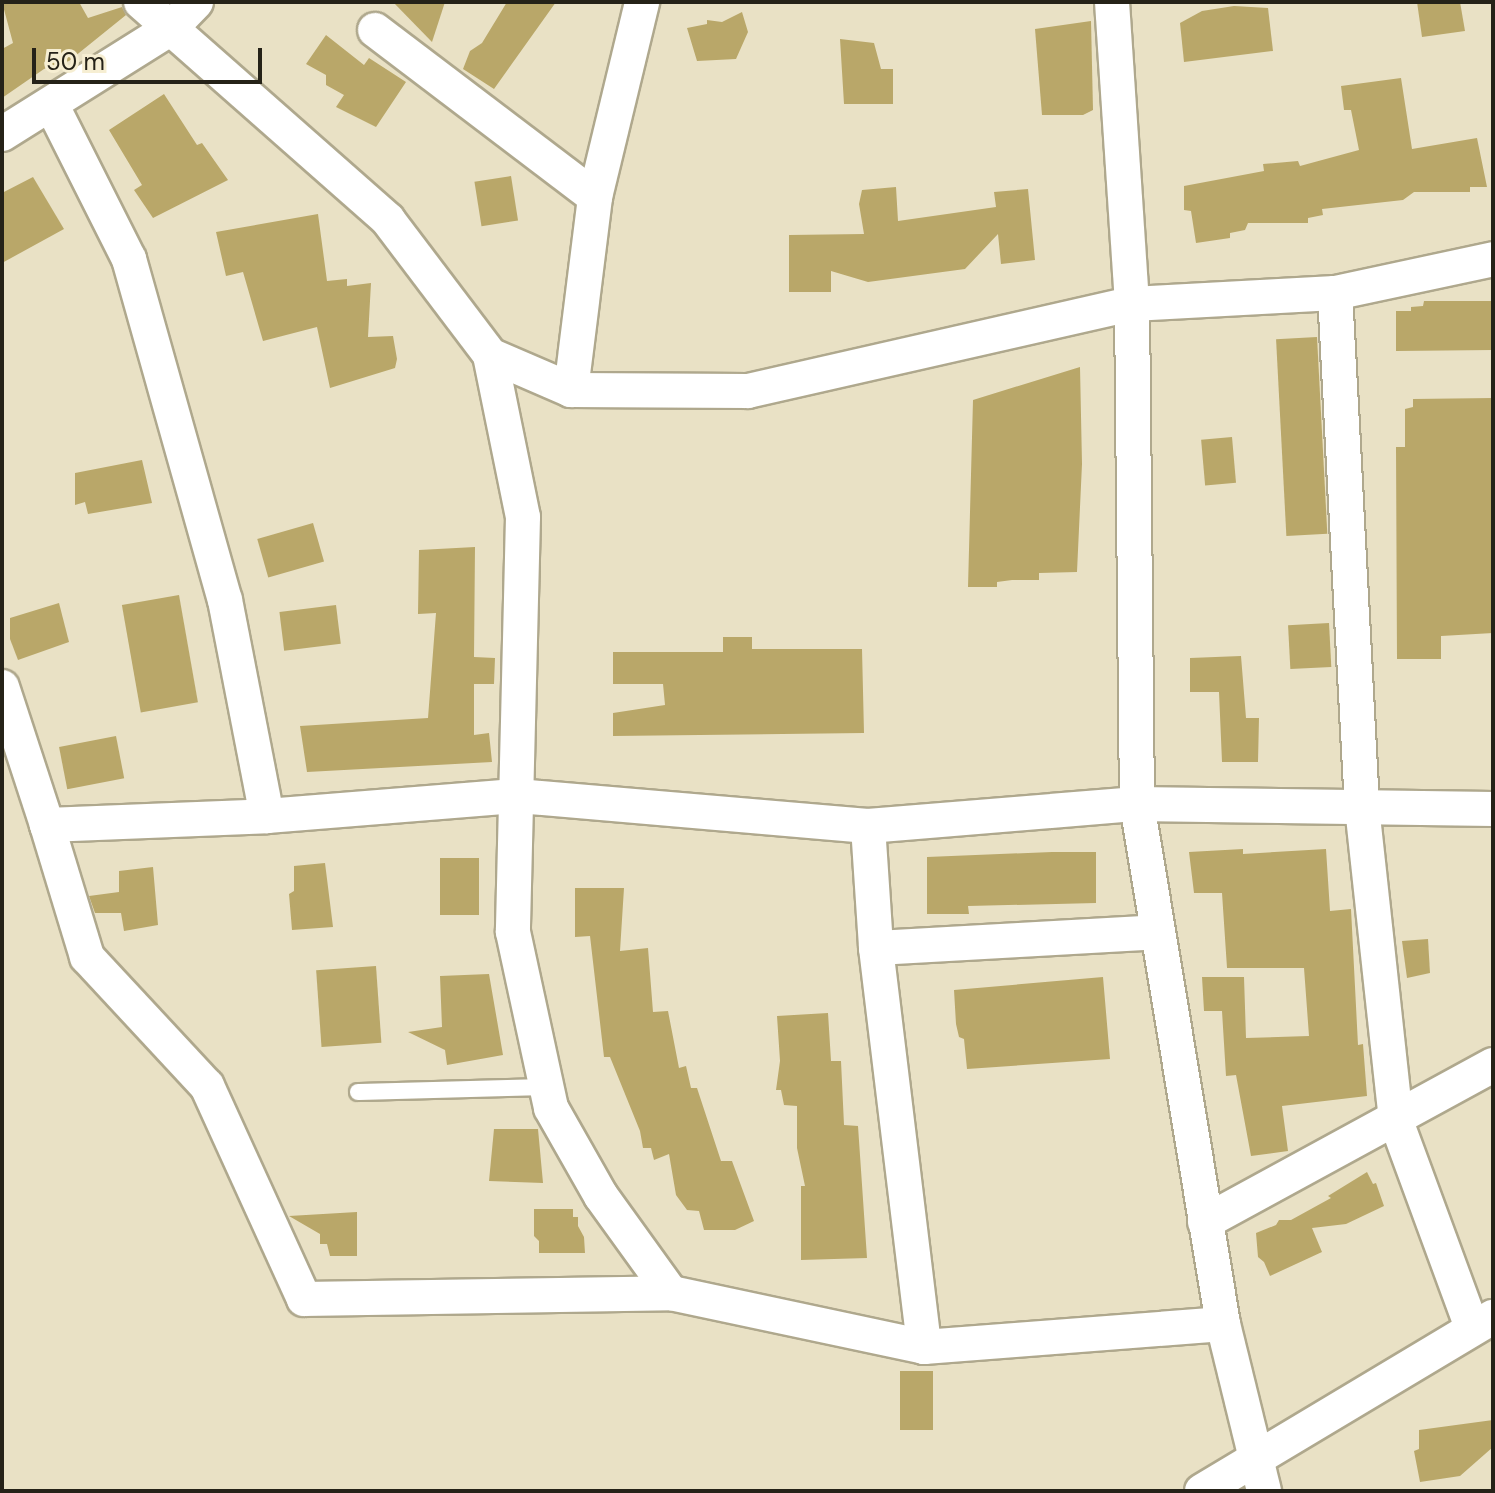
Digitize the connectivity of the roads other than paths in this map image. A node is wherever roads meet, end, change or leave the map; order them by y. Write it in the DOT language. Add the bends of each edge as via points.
graph roads {
  1 [pos="141,2"];
  2 [pos="196,2"];
  3 [pos="643,2"];
  4 [pos="1112,2"];
  5 [pos="171,28"];
  6 [pos="375,30"];
  7 [pos="51,104"];
  8 [pos="2,134"];
  9 [pos="595,197"];
  10 [pos="1493,259"];
  11 [pos="1335,293"];
  12 [pos="1132,304"];
  13 [pos="490,355"];
  14 [pos="571,390"];
  15 [pos="2,687"];
  16 [pos="518,796"];
  17 [pos="1137,804"];
  18 [pos="1362,807"];
  19 [pos="1493,809"];
  20 [pos="267,816"];
  21 [pos="47,825"];
  22 [pos="868,826"];
  23 [pos="1158,932"];
  24 [pos="876,948"];
  25 [pos="1493,1065"];
  26 [pos="546,1087"];
  27 [pos="358,1092"];
  28 [pos="1396,1121"];
  29 [pos="1205,1222"];
  30 [pos="671,1293"];
  31 [pos="1482,1323"];
  32 [pos="1223,1324"];
  33 [pos="924,1347"];
  34 [pos="1257,1457"];
  35 [pos="1202,1491"];
  36 [pos="1264,1491"];
  1 -- 5 [label="street"];
  2 -- 5 [label="street"];
  3 -- 9 [label="street"];
  4 -- 12 [label="street"];
  5 -- 7 [label="street"];
  5 -- 13 [label="street" via="388,220"];
  6 -- 9 [label="street"];
  7 -- 8 [label="street"];
  7 -- 20 [label="street" via="129,259 225,600"];
  9 -- 14 [label="street"];
  10 -- 11 [label="street"];
  11 -- 12 [label="street"];
  11 -- 18 [label="street"];
  12 -- 14 [label="street" via="748,391"];
  12 -- 17 [label="street"];
  13 -- 14 [label="street"];
  13 -- 16 [label="street" via="523,517"];
  15 -- 21 [label="street"];
  16 -- 20 [label="street"];
  16 -- 22 [label="street"];
  16 -- 26 [label="street" via="513,932"];
  17 -- 18 [label="street"];
  17 -- 22 [label="street"];
  17 -- 23 [label="street"];
  18 -- 19 [label="street"];
  18 -- 28 [label="street"];
  20 -- 21 [label="street"];
  21 -- 30 [label="street" via="87,957 207,1086 304,1299"];
  22 -- 24 [label="street"];
  23 -- 24 [label="street"];
  23 -- 29 [label="street"];
  24 -- 33 [label="street"];
  25 -- 28 [label="street"];
  26 -- 27 [label="lane"];
  26 -- 30 [label="street" via="551,1108 601,1196"];
  28 -- 29 [label="street"];
  28 -- 31 [label="street"];
  29 -- 32 [label="street"];
  30 -- 33 [label="street"];
  31 -- 34 [label="street"];
  32 -- 33 [label="street"];
  32 -- 34 [label="street"];
  34 -- 35 [label="street"];
  34 -- 36 [label="street"];
}
